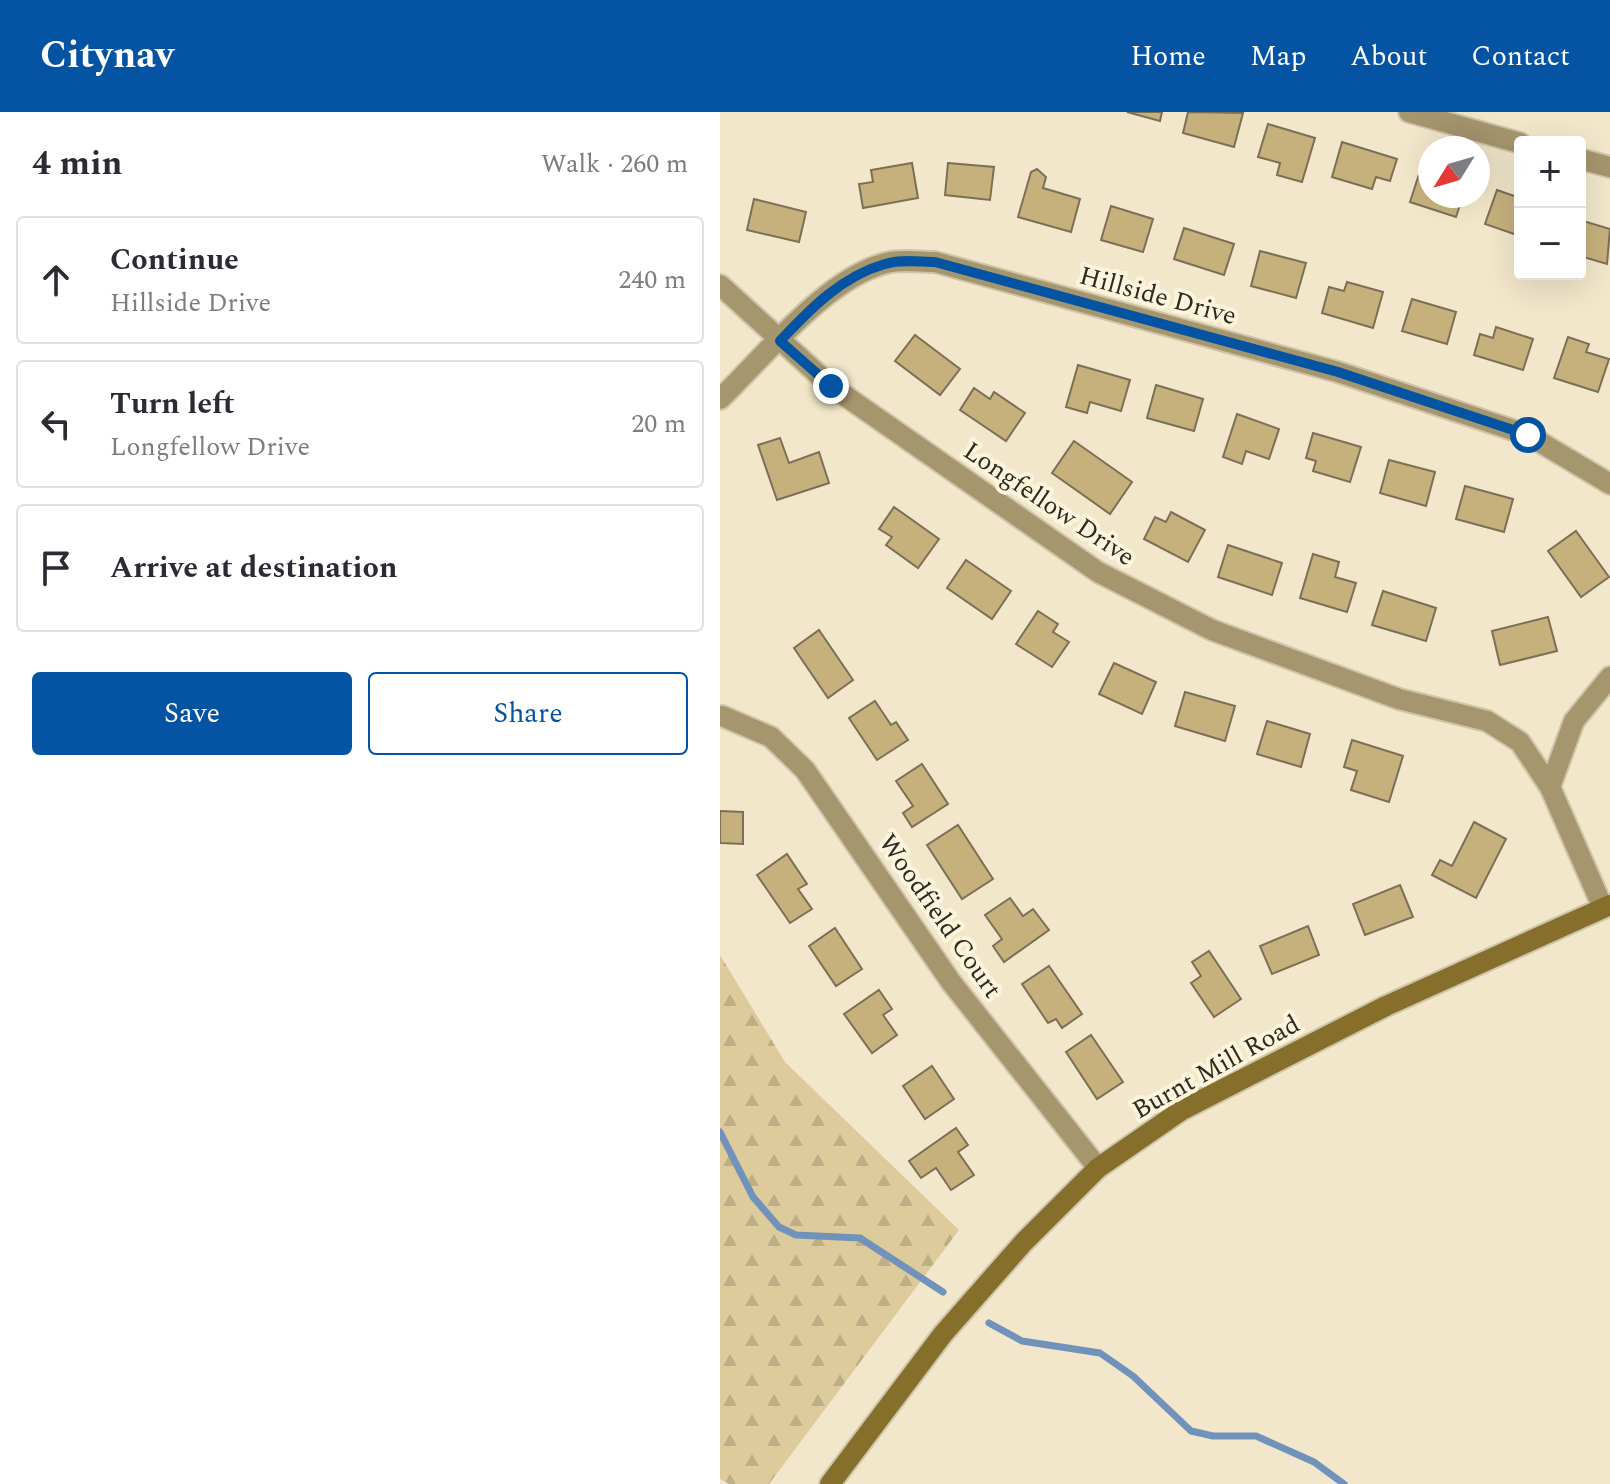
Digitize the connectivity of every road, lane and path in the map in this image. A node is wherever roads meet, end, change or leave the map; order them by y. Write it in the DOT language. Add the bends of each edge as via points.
graph roads {
  1 [pos="1409,112"];
  2 [pos="1514,141"];
  3 [pos="1586,161"];
  4 [pos="1610,167"];
  5 [pos="720,285"];
  6 [pos="780,341"];
  7 [pos="720,399"];
  8 [pos="1610,484"];
  9 [pos="1610,677"];
  10 [pos="722,716"];
  11 [pos="1550,787"];
  12 [pos="1607,906"];
  13 [pos="1098,1168"];
  14 [pos="830,1484"];
  1 -- 2 [label="street"];
  3 -- 4 [label="street"];
  5 -- 6 [label="street, Longfellow Drive"];
  6 -- 7 [label="street, Hillside Drive"];
  6 -- 8 [label="street, Hillside Drive" via="847,280 887,263 935,262 1367,382 1528,435"];
  6 -- 11 [label="street, Longfellow Drive" via="831,386 1098,572 1212,630 1399,699 1487,721 1520,742"];
  9 -- 11 [label="street" via="1574,721"];
  10 -- 13 [label="street, Woodfield Court" via="771,737 805,770 951,982"];
  11 -- 12 [label="street, Longfellow Drive"];
  12 -- 13 [label="main road, Burnt Mill Road" via="1386,1006 1209,1096"];
  13 -- 14 [label="main road, Burnt Mill Road" via="943,1334"];
}
